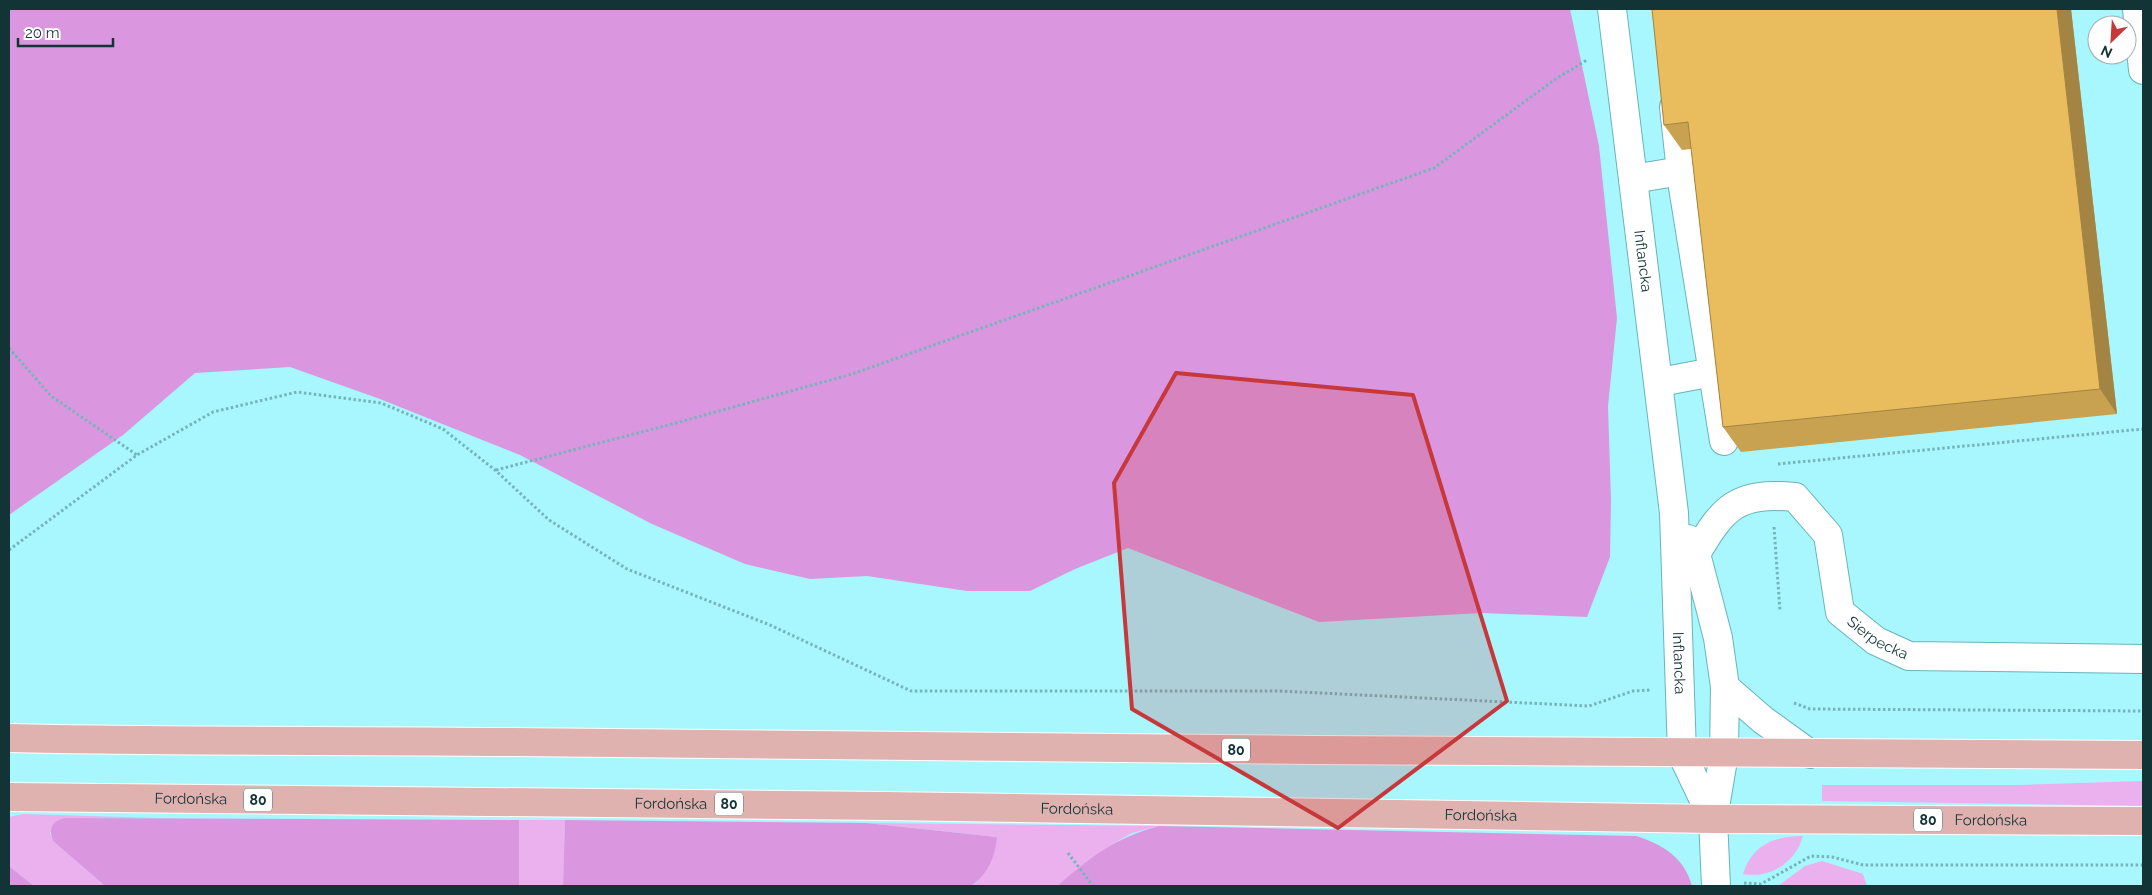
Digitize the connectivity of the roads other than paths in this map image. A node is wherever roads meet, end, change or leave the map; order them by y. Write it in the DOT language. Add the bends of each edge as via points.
graph roads {
  1 [pos="1612,9"];
  2 [pos="2137,9"];
  3 [pos="2143,70"];
  4 [pos="1672,85"];
  5 [pos="1681,172"];
  6 [pos="1633,179"];
  7 [pos="1713,372"];
  8 [pos="1660,382"];
  9 [pos="1724,441"];
  10 [pos="1674,513"];
  11 [pos="1696,554"];
  12 [pos="2143,659"];
  13 [pos="1726,687"];
  14 [pos="9,738"];
  15 [pos="1682,754"];
  16 [pos="1724,754"];
  17 [pos="1810,754"];
  18 [pos="2143,755"];
  19 [pos="9,797"];
  20 [pos="1713,819"];
  21 [pos="2143,821"];
  22 [pos="1716,885"];
  1 -- 6 [label="street, Inflancka"];
  2 -- 3 [label="street"];
  4 -- 5 [label="street"];
  5 -- 6 [label="street"];
  5 -- 7 [label="street"];
  6 -- 8 [label="street, Inflancka"];
  7 -- 8 [label="street"];
  7 -- 9 [label="street"];
  8 -- 10 [label="street, Inflancka"];
  10 -- 11 [label="street, Inflancka"];
  10 -- 15 [label="street, Inflancka"];
  11 -- 12 [label="street, Sierpecka" via="1725,511 1751,497 1795,497 1828,535 1840,612 1876,641 1909,656"];
  11 -- 13 [label="street, Inflancka" via="1718,638"];
  13 -- 16 [label="street, Inflancka"];
  13 -- 17 [label="street" via="1763,720"];
  14 -- 15 [label="main road, 80" via="161,742 504,742"];
  15 -- 16 [label="main road, 80"];
  15 -- 20 [label="street"];
  16 -- 17 [label="main road, 80"];
  16 -- 20 [label="street, Inflancka"];
  17 -- 18 [label="main road, 80"];
  19 -- 20 [label="main road, Fordońska / 80"];
  20 -- 21 [label="main road, Fordońska / 80"];
  20 -- 22 [label="street"];
}
